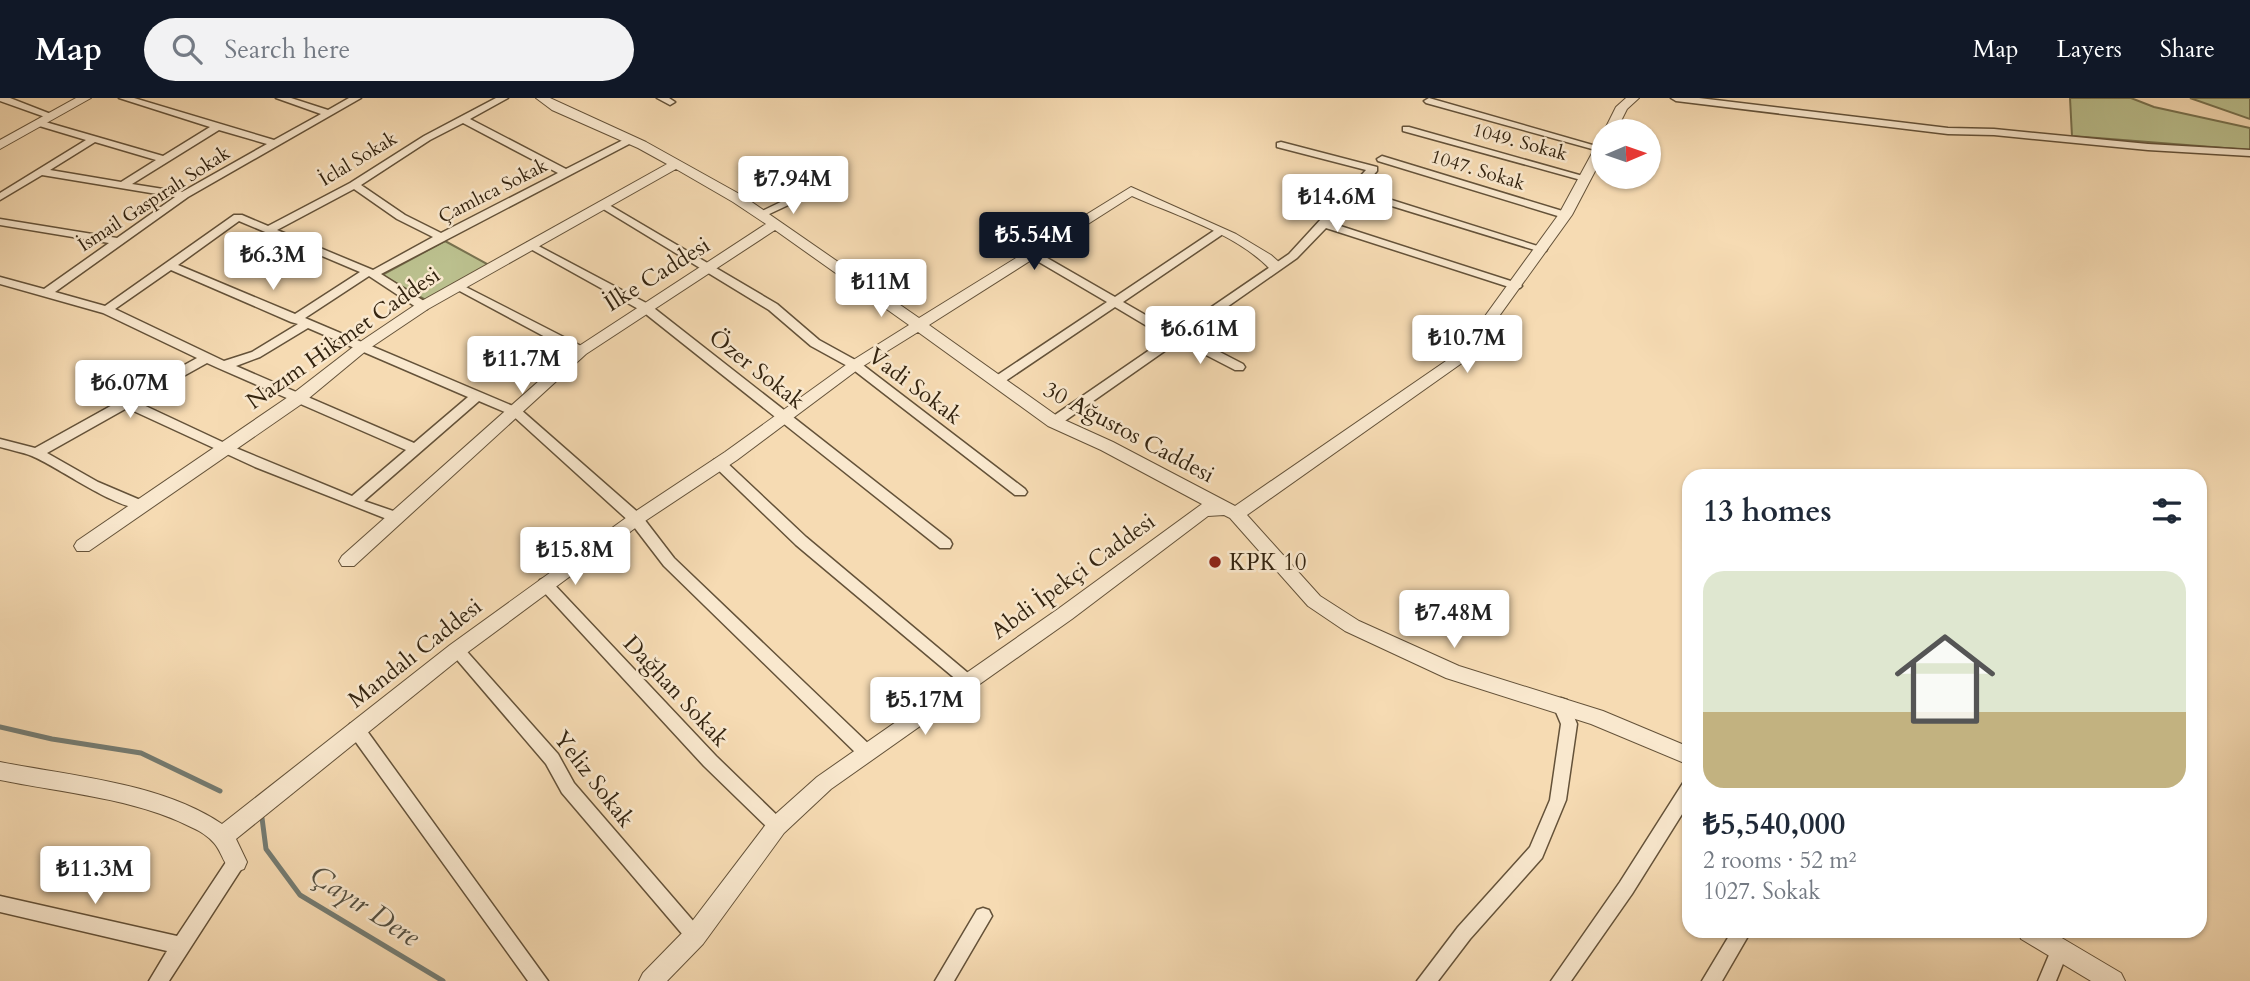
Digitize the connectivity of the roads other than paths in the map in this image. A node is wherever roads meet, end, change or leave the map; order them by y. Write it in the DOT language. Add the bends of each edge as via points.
graph roads {
  1 [pos="1,98"];
  2 [pos="85,98"];
  3 [pos="124,98"];
  4 [pos="281,98"];
  5 [pos="356,98"];
  6 [pos="503,98"];
  7 [pos="542,98"];
  8 [pos="1633,98"];
  9 [pos="1676,98"];
  10 [pos="1429,102"];
  11 [pos="328,113"];
  12 [pos="463,119"];
  13 [pos="1616,119"];
  14 [pos="45,120"];
  15 [pos="220,125"];
  16 [pos="1406,129"];
  17 [pos="94,139"];
  18 [pos="630,140"];
  19 [pos="274,143"];
  20 [pos="1591,144"];
  21 [pos="0,145"];
  22 [pos="1281,145"];
  23 [pos="2250,153"];
  24 [pos="164,159"];
  25 [pos="1382,159"];
  26 [pos="676,164"];
  27 [pos="1591,166"];
  28 [pos="41,172"];
  29 [pos="566,173"];
  30 [pos="1585,178"];
  31 [pos="124,184"];
  32 [pos="354,185"];
  33 [pos="812,190"];
  34 [pos="1354,191"];
  35 [pos="184,195"];
  36 [pos="0,197"];
  37 [pos="604,205"];
  38 [pos="761,214"];
  39 [pos="1565,215"];
  40 [pos="0,222"];
  41 [pos="1325,224"];
  42 [pos="774,225"];
  43 [pos="268,230"];
  44 [pos="1219,232"];
  45 [pos="440,237"];
  46 [pos="117,242"];
  47 [pos="531,245"];
  48 [pos="1542,249"];
  49 [pos="1031,253"];
  50 [pos="172,266"];
  51 [pos="1275,266"];
  52 [pos="710,269"];
  53 [pos="370,273"];
  54 [pos="0,280"];
  55 [pos="458,286"];
  56 [pos="1516,286"];
  57 [pos="47,292"];
  58 [pos="1116,303"];
  59 [pos="423,306"];
  60 [pos="646,309"];
  61 [pos="107,310"];
  62 [pos="301,321"];
  63 [pos="919,326"];
  64 [pos="1176,336"];
  65 [pos="362,347"];
  66 [pos="581,351"];
  67 [pos="206,358"];
  68 [pos="222,365"];
  69 [pos="855,365"];
  70 [pos="1239,367"];
  71 [pos="997,382"];
  72 [pos="478,395"];
  73 [pos="297,398"];
  74 [pos="127,403"];
  75 [pos="516,412"];
  76 [pos="785,417"];
  77 [pos="1054,422"];
  78 [pos="0,443"];
  79 [pos="220,449"];
  80 [pos="416,449"];
  81 [pos="37,453"];
  82 [pos="719,463"];
  83 [pos="1020,492"];
  84 [pos="354,502"];
  85 [pos="140,505"];
  86 [pos="1231,511"];
  87 [pos="397,518"];
  88 [pos="636,519"];
  89 [pos="945,544"];
  90 [pos="83,546"];
  91 [pos="348,561"];
  92 [pos="545,584"];
  93 [pos="457,650"];
  94 [pos="969,682"];
  95 [pos="1560,705"];
  96 [pos="356,729"];
  97 [pos="867,752"];
  98 [pos="1682,753"];
  99 [pos="0,771"];
  100 [pos="1682,799"];
  101 [pos="777,826"];
  102 [pos="223,836"];
  103 [pos="236,862"];
  104 [pos="0,904"];
  105 [pos="983,916"];
  106 [pos="695,936"];
  107 [pos="1738,938"];
  108 [pos="2041,938"];
  109 [pos="182,946"];
  110 [pos="2060,949"];
  111 [pos="158,981"];
  112 [pos="539,981"];
  113 [pos="651,981"];
  114 [pos="944,981"];
  115 [pos="1426,981"];
  116 [pos="1560,981"];
  117 [pos="1711,981"];
  118 [pos="2047,981"];
  119 [pos="2113,981"];
  1 -- 14 [label="street"];
  2 -- 14 [label="street"];
  3 -- 15 [label="street"];
  4 -- 11 [label="street"];
  5 -- 11 [label="street, İsmail Gaspıralı Sokak"];
  6 -- 12 [label="street, İclal Sokak"];
  7 -- 18 [label="street, 30 Ağustos Caddesi"];
  8 -- 13 [label="street"];
  9 -- 23 [label="street" via="1948,131"];
  10 -- 20 [label="street"];
  11 -- 19 [label="street, İsmail Gaspıralı Sokak"];
  12 -- 29 [label="street"];
  12 -- 32 [label="street, İclal Sokak"];
  14 -- 17 [label="street"];
  14 -- 21 [label="street"];
  15 -- 19 [label="street"];
  15 -- 24 [label="street"];
  16 -- 30 [label="street, 1049. Sokak"];
  17 -- 24 [label="street"];
  17 -- 28 [label="street"];
  18 -- 26 [label="street, 30 Ağustos Caddesi"];
  18 -- 29 [label="street, Çamlıca Sokak"];
  19 -- 35 [label="street, İsmail Gaspıralı Sokak"];
  22 -- 34 [label="street" via="1373,169"];
  24 -- 31 [label="street"];
  25 -- 39 [label="street, 1047. Sokak"];
  26 -- 37 [label="street, Nazım Hikmet Caddesi"];
  26 -- 38 [label="street, 30 Ağustos Caddesi"];
  27 -- 30 [label="street, Abdi İpekçi Caddesi"];
  28 -- 31 [label="street"];
  28 -- 36 [label="street"];
  29 -- 45 [label="street, Çamlıca Sokak"];
  30 -- 39 [label="street, Abdi İpekçi Caddesi"];
  31 -- 35 [label="street"];
  32 -- 43 [label="street, İclal Sokak"];
  32 -- 45 [label="street"];
  33 -- 38 [label="street"];
  34 -- 41 [label="street"];
  34 -- 48 [label="street"];
  35 -- 46 [label="street, İsmail Gaspıralı Sokak"];
  37 -- 47 [label="street, Nazım Hikmet Caddesi"];
  37 -- 52 [label="street, Vadi Sokak"];
  38 -- 42 [label="street, 30 Ağustos Caddesi"];
  39 -- 48 [label="street, Abdi İpekçi Caddesi"];
  40 -- 46 [label="street"];
  41 -- 51 [label="street" via="1293,256"];
  41 -- 56 [label="street"];
  42 -- 52 [label="street, İlke Caddesi"];
  42 -- 63 [label="street, 30 Ağustos Caddesi"];
  43 -- 50 [label="street" via="238,218"];
  43 -- 53 [label="street"];
  44 -- 49 [label="street, Mandalı Caddesi" via="1131,191"];
  44 -- 51 [label="street" via="1249,245"];
  44 -- 58 [label="street"];
  45 -- 53 [label="street, Çamlıca Sokak"];
  46 -- 57 [label="street, İsmail Gaspıralı Sokak"];
  47 -- 55 [label="street, Nazım Hikmet Caddesi"];
  47 -- 60 [label="street, Özer Sokak"];
  48 -- 56 [label="street, Abdi İpekçi Caddesi"];
  49 -- 58 [label="street"];
  49 -- 63 [label="street, Mandalı Caddesi"];
  50 -- 61 [label="street"];
  50 -- 62 [label="street"];
  51 -- 64 [label="street"];
  52 -- 60 [label="street, İlke Caddesi"];
  52 -- 69 [label="street, Vadi Sokak" via="773,307 815,343"];
  53 -- 59 [label="street"];
  53 -- 62 [label="street, Çamlıca Sokak"];
  54 -- 57 [label="street"];
  55 -- 59 [label="street, Nazım Hikmet Caddesi"];
  55 -- 66 [label="street"];
  56 -- 86 [label="street, Abdi İpekçi Caddesi" via="1464,355"];
  57 -- 61 [label="street"];
  58 -- 64 [label="street"];
  58 -- 71 [label="street"];
  59 -- 65 [label="street, Nazım Hikmet Caddesi"];
  60 -- 66 [label="street, İlke Caddesi"];
  60 -- 76 [label="street, Özer Sokak"];
  61 -- 67 [label="street"];
  62 -- 65 [label="street"];
  62 -- 68 [label="street, Çamlıca Sokak" via="237,364"];
  63 -- 69 [label="street, Mandalı Caddesi"];
  63 -- 71 [label="street, 30 Ağustos Caddesi"];
  64 -- 70 [label="street"];
  64 -- 77 [label="street"];
  65 -- 72 [label="street"];
  65 -- 73 [label="street, Nazım Hikmet Caddesi"];
  66 -- 75 [label="street, İlke Caddesi"];
  67 -- 68 [label="street"];
  67 -- 74 [label="street"];
  68 -- 73 [label="street"];
  69 -- 76 [label="street, Mandalı Caddesi"];
  69 -- 83 [label="street, Vadi Sokak"];
  71 -- 77 [label="street, 30 Ağustos Caddesi"];
  72 -- 75 [label="street"];
  72 -- 80 [label="street"];
  73 -- 79 [label="street, Nazım Hikmet Caddesi"];
  73 -- 80 [label="street"];
  74 -- 79 [label="street"];
  74 -- 81 [label="street"];
  75 -- 87 [label="street, İlke Caddesi"];
  75 -- 88 [label="street"];
  76 -- 82 [label="street, Mandalı Caddesi"];
  76 -- 89 [label="street, Özer Sokak"];
  77 -- 86 [label="street, 30 Ağustos Caddesi"];
  78 -- 81 [label="street"];
  79 -- 84 [label="street"];
  79 -- 85 [label="street, Nazım Hikmet Caddesi"];
  80 -- 84 [label="street"];
  81 -- 85 [label="street"];
  82 -- 88 [label="street, Mandalı Caddesi"];
  82 -- 94 [label="street" via="801,541"];
  84 -- 87 [label="street"];
  85 -- 90 [label="street, Nazım Hikmet Caddesi"];
  86 -- 94 [label="street, Abdi İpekçi Caddesi" via="1204,510"];
  86 -- 95 [label="street" via="1314,601 1352,626 1453,671"];
  87 -- 91 [label="street, İlke Caddesi"];
  88 -- 92 [label="street, Mandalı Caddesi"];
  88 -- 97 [label="street" via="669,562"];
  92 -- 93 [label="street, Mandalı Caddesi"];
  92 -- 101 [label="street, Dağhan Sokak" via="709,761"];
  93 -- 96 [label="street, Mandalı Caddesi"];
  93 -- 106 [label="street, Yeliz Sokak"];
  94 -- 97 [label="street, Abdi İpekçi Caddesi"];
  95 -- 98 [label="street"];
  95 -- 115 [label="street" via="1569,724 1558,800 1536,852"];
  96 -- 102 [label="street, Mandalı Caddesi"];
  96 -- 112 [label="street"];
  97 -- 101 [label="street, Abdi İpekçi Caddesi"];
  99 -- 102 [label="street" via="158,804"];
  100 -- 116 [label="street"];
  101 -- 106 [label="street, Abdi İpekçi Caddesi"];
  102 -- 103 [label="street"];
  103 -- 109 [label="street"];
  104 -- 109 [label="street"];
  105 -- 114 [label="street"];
  106 -- 113 [label="street, Abdi İpekçi Caddesi"];
  107 -- 117 [label="street"];
  108 -- 110 [label="street"];
  109 -- 111 [label="street"];
  110 -- 118 [label="street"];
  110 -- 119 [label="street"];
}
